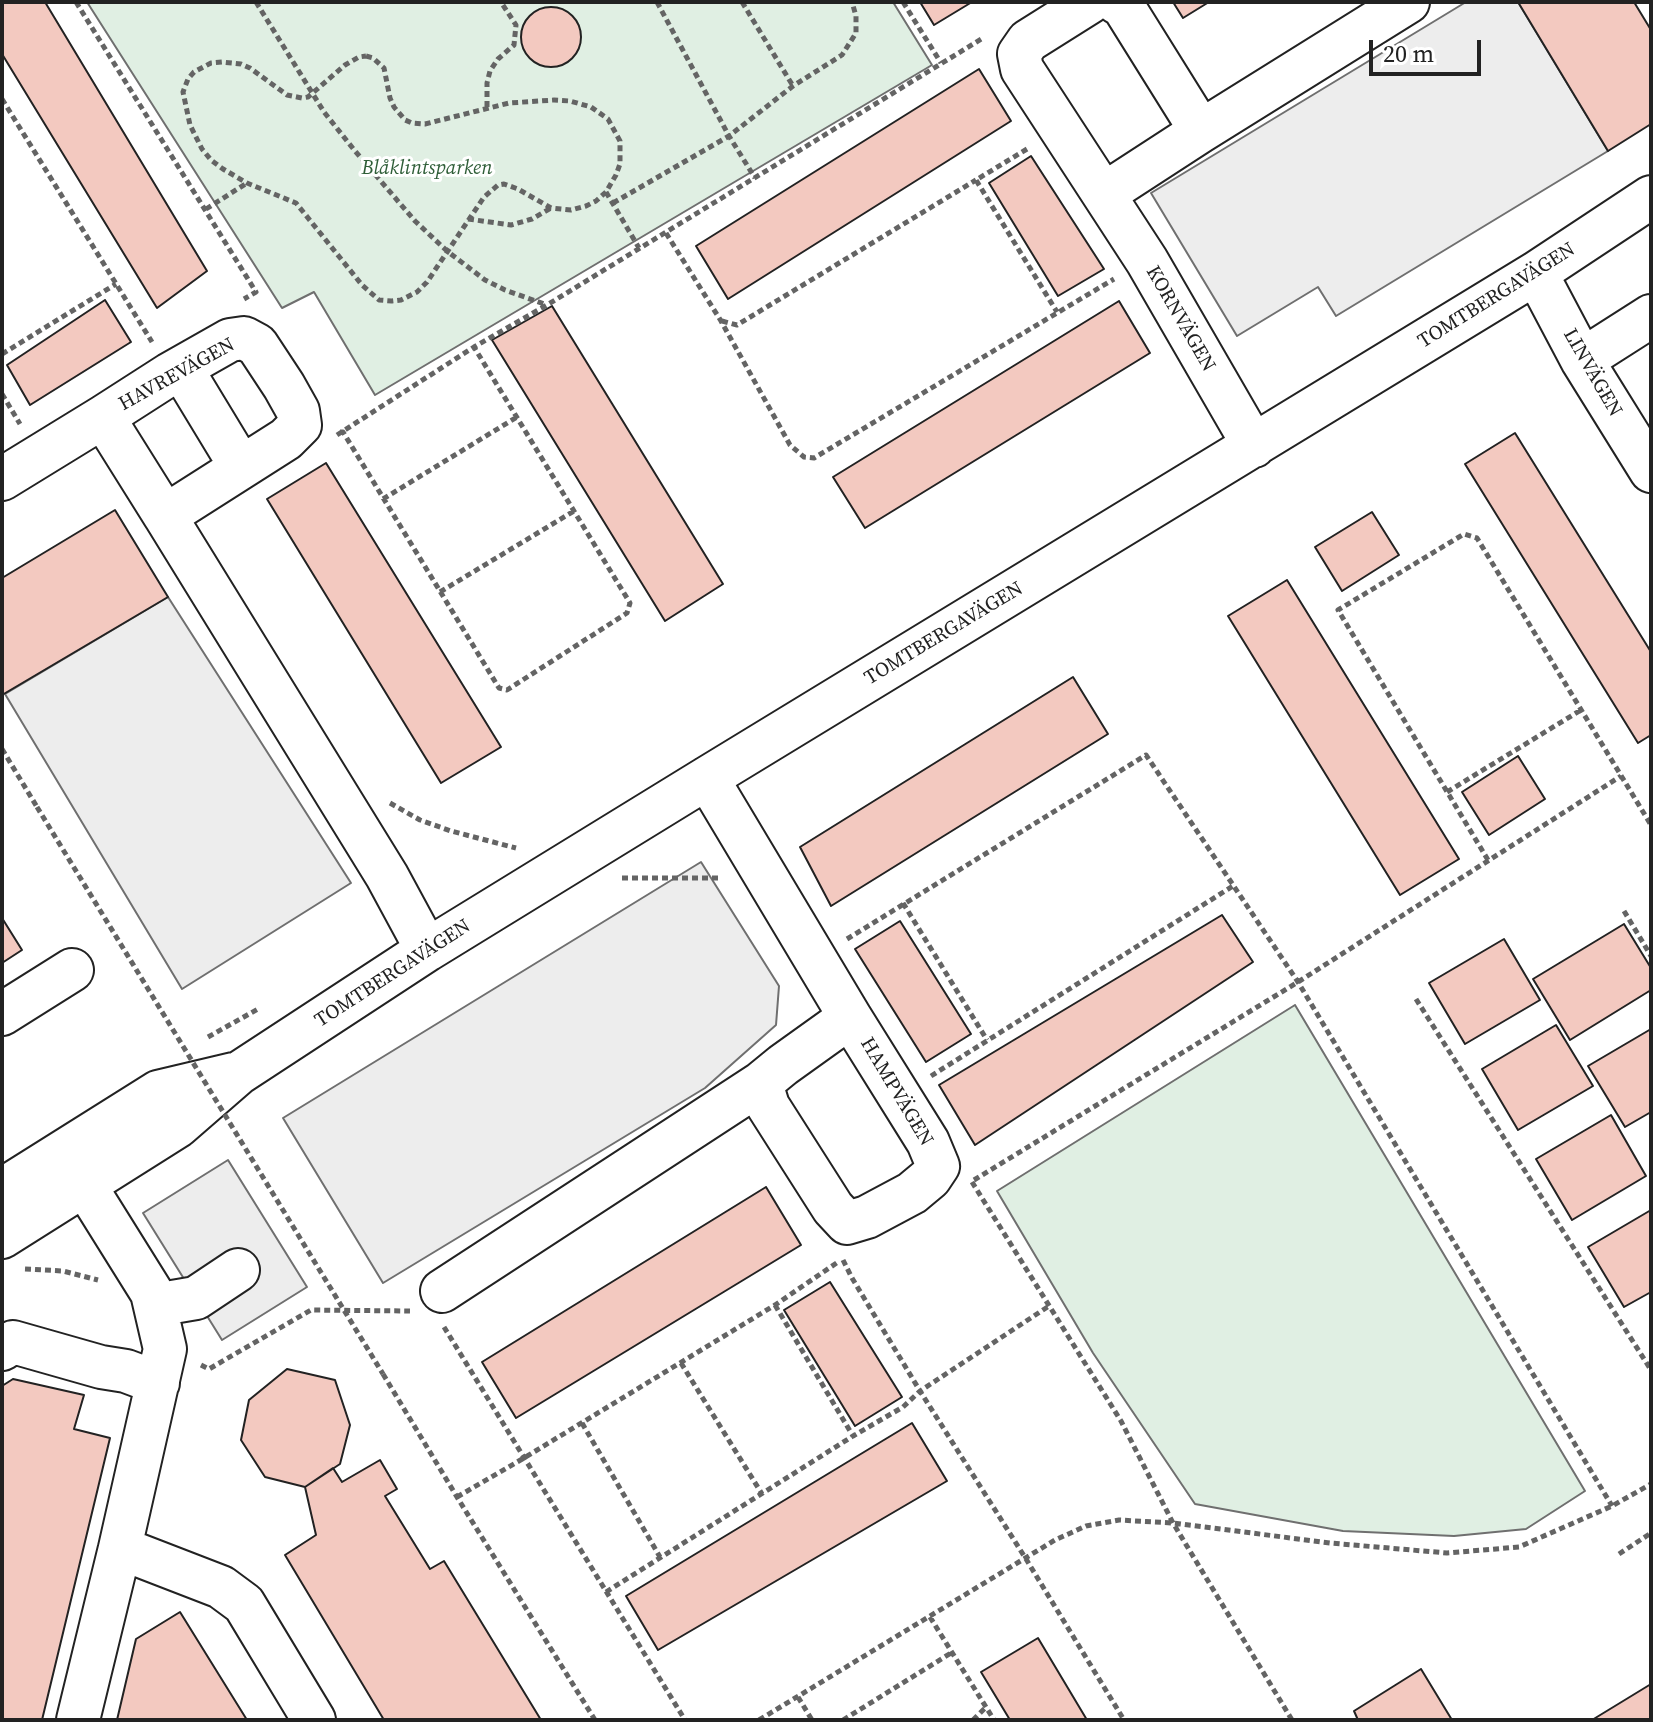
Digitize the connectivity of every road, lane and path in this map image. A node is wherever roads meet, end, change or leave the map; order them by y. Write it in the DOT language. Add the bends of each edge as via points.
graph roads {
  1 [pos="76,2"];
  2 [pos="256,2"];
  3 [pos="501,2"];
  4 [pos="657,2"];
  5 [pos="742,2"];
  6 [pos="852,2"];
  7 [pos="903,2"];
  8 [pos="1090,2"];
  9 [pos="1116,2"];
  10 [pos="1408,2"];
  11 [pos="995,31"];
  12 [pos="941,63"];
  13 [pos="793,86"];
  14 [pos="313,95"];
  15 [pos="2,99"];
  16 [pos="487,107"];
  17 [pos="1201,131"];
  18 [pos="729,136"];
  19 [pos="1028,148"];
  20 [pos="755,178"];
  21 [pos="976,180"];
  22 [pos="247,183"];
  23 [pos="606,192"];
  24 [pos="1104,194"];
  25 [pos="1651,197"];
  26 [pos="613,203"];
  27 [pos="551,208"];
  28 [pos="206,209"];
  29 [pos="468,219"];
  30 [pos="666,233"];
  31 [pos="639,248"];
  32 [pos="447,251"];
  33 [pos="1147,261"];
  34 [pos="1536,273"];
  35 [pos="116,284"];
  36 [pos="244,299"];
  37 [pos="547,305"];
  38 [pos="1057,312"];
  39 [pos="1651,316"];
  40 [pos="721,321"];
  41 [pos="474,347"];
  42 [pos="2,354"];
  43 [pos="1582,360"];
  44 [pos="176,371"];
  45 [pos="103,417"];
  46 [pos="517,417"];
  47 [pos="343,432"];
  48 [pos="314,433"];
  49 [pos="1254,446"];
  50 [pos="241,467"];
  51 [pos="1651,471"];
  52 [pos="2,479"];
  53 [pos="383,499"];
  54 [pos="574,511"];
  55 [pos="165,516"];
  56 [pos="440,592"];
  57 [pos="1581,710"];
  58 [pos="2,749"];
  59 [pos="1621,776"];
  60 [pos="707,778"];
  61 [pos="1447,792"];
  62 [pos="381,798"];
  63 [pos="1651,825"];
  64 [pos="512,857"];
  65 [pos="1488,860"];
  66 [pos="618,878"];
  67 [pos="729,878"];
  68 [pos="1233,886"];
  69 [pos="903,903"];
  70 [pos="1624,911"];
  71 [pos="839,944"];
  72 [pos="427,950"];
  73 [pos="1651,956"];
  74 [pos="72,970"];
  75 [pos="1298,982"];
  76 [pos="1416,999"];
  77 [pos="2,1014"];
  78 [pos="850,1017"];
  79 [pos="987,1040"];
  80 [pos="923,1081"];
  81 [pos="761,1083"];
  82 [pos="74,1169"];
  83 [pos="955,1174"];
  84 [pos="2,1190"];
  85 [pos="844,1241"];
  86 [pos="10,1253"];
  87 [pos="238,1270"];
  88 [pos="110,1283"];
  89 [pos="436,1298"];
  90 [pos="155,1305"];
  91 [pos="775,1305"];
  92 [pos="1049,1306"];
  93 [pos="2,1349"];
  94 [pos="681,1363"];
  95 [pos="161,1366"];
  96 [pos="1651,1370"];
  97 [pos="920,1391"];
  98 [pos="582,1423"];
  99 [pos="853,1436"];
  100 [pos="524,1458"];
  101 [pos="1651,1484"];
  102 [pos="762,1494"];
  103 [pos="457,1497"];
  104 [pos="1612,1506"];
  105 [pos="1173,1523"];
  106 [pos="1651,1533"];
  107 [pos="120,1548"];
  108 [pos="1619,1554"];
  109 [pos="660,1557"];
  110 [pos="1026,1559"];
  111 [pos="606,1592"];
  112 [pos="930,1617"];
  113 [pos="951,1653"];
  114 [pos="798,1697"];
  115 [pos="986,1707"];
  116 [pos="78,1720"];
  117 [pos="314,1720"];
  118 [pos="595,1720"];
  119 [pos="685,1720"];
  120 [pos="759,1720"];
  121 [pos="812,1720"];
  122 [pos="843,1720"];
  123 [pos="973,1720"];
  124 [pos="994,1720"];
  125 [pos="1124,1720"];
  126 [pos="1292,1720"];
  1 -- 28 [label="path"];
  2 -- 14 [label="path"];
  3 -- 16 [label="path" via="516,25 514,45 490,71"];
  4 -- 18 [label="path"];
  5 -- 13 [label="path"];
  6 -- 13 [label="path" via="857,25 847,49"];
  7 -- 12 [label="path"];
  8 -- 24 [label="street, KORNVÄGEN" via="1028,41 1019,54 1022,69"];
  9 -- 17 [label="street"];
  10 -- 17 [label="street"];
  11 -- 12 [label="path"];
  12 -- 20 [label="path"];
  13 -- 18 [label="path"];
  14 -- 16 [label="path" via="345,65 366,56 384,68 394,107 412,123"];
  14 -- 22 [label="path" via="287,95 250,68 231,62 211,63 188,79 184,99 196,138 211,160"];
  14 -- 32 [label="path" via="415,221"];
  15 -- 35 [label="path"];
  16 -- 23 [label="path" via="554,100 600,112 614,129 621,153"];
  17 -- 24 [label="street"];
  18 -- 20 [label="path"];
  18 -- 26 [label="path"];
  19 -- 21 [label="path"];
  20 -- 30 [label="path"];
  21 -- 38 [label="path"];
  21 -- 40 [label="path" via="737,325"];
  22 -- 28 [label="path"];
  22 -- 32 [label="path" via="296,203 379,300 401,300 417,292"];
  23 -- 26 [label="path"];
  23 -- 27 [label="path" via="579,209"];
  24 -- 33 [label="street, KORNVÄGEN"];
  25 -- 34 [label="street, TOMTBERGAVÄGEN"];
  26 -- 31 [label="path"];
  27 -- 29 [label="path" via="511,225"];
  27 -- 29 [label="path" via="504,184 488,192"];
  28 -- 36 [label="path" via="256,292"];
  29 -- 32 [label="path"];
  30 -- 31 [label="path"];
  30 -- 40 [label="path"];
  31 -- 37 [label="path"];
  32 -- 37 [label="path" via="485,280"];
  33 -- 38 [label="path"];
  33 -- 49 [label="street, KORNVÄGEN"];
  34 -- 43 [label="street, LINVÄGEN"];
  34 -- 49 [label="street, TOMTBERGAVÄGEN"];
  35 -- 42 [label="path"];
  35 -- 44 [label="path"];
  37 -- 41 [label="path"];
  38 -- 40 [label="path" via="814,458 790,445"];
  39 -- 43 [label="street"];
  41 -- 46 [label="path"];
  41 -- 47 [label="path"];
  43 -- 51 [label="street, LINVÄGEN"];
  44 -- 45 [label="street, HAVREVÄGEN"];
  44 -- 48 [label="street, HAVREVÄGEN" via="230,340 244,338 257,345"];
  44 -- 50 [label="street"];
  45 -- 52 [label="street"];
  45 -- 55 [label="street, HAVREVÄGEN"];
  46 -- 53 [label="path"];
  46 -- 54 [label="path"];
  47 -- 48 [label="path"];
  47 -- 48 [label="path"];
  47 -- 53 [label="path"];
  48 -- 50 [label="street" via="286,439"];
  49 -- 60 [label="street, TOMTBERGAVÄGEN"];
  50 -- 55 [label="street"];
  53 -- 56 [label="path"];
  54 -- 56 [label="path"];
  54 -- 56 [label="path" via="630,603 627,613 507,690 499,688"];
  55 -- 72 [label="street, HAVREVÄGEN" via="387,876"];
  57 -- 59 [label="path"];
  57 -- 61 [label="path"];
  57 -- 61 [label="path" via="1477,538 1464,534 1338,610"];
  58 -- 103 [label="path, bridge"];
  59 -- 63 [label="path"];
  59 -- 65 [label="path"];
  60 -- 72 [label="street, TOMTBERGAVÄGEN"];
  60 -- 78 [label="street, HAMPVÄGEN"];
  61 -- 65 [label="path"];
  62 -- 64 [label="path" via="420,820 524,850"];
  65 -- 75 [label="path"];
  66 -- 67 [label="path"];
  68 -- 69 [label="path" via="1146,755"];
  68 -- 75 [label="path"];
  68 -- 79 [label="path"];
  69 -- 71 [label="path"];
  69 -- 79 [label="path"];
  70 -- 73 [label="path"];
  72 -- 82 [label="street, TOMTBERGAVÄGEN" via="239,1073 178,1126"];
  74 -- 77 [label="street"];
  75 -- 83 [label="path"];
  75 -- 104 [label="path"];
  76 -- 96 [label="path"];
  78 -- 81 [label="street, HAMPVÄGEN"];
  78 -- 83 [label="street, HAMPVÄGEN" via="921,1131"];
  79 -- 80 [label="path"];
  81 -- 85 [label="street" via="768,1106 833,1208"];
  81 -- 89 [label="street, HAMPVÄGEN"];
  82 -- 84 [label="street, TOMTBERGAVÄGEN"];
  82 -- 86 [label="street, TOMTBERGAVÄGEN"];
  82 -- 90 [label="street"];
  83 -- 85 [label="street, HAMPVÄGEN" via="930,1178 867,1217"];
  83 -- 92 [label="path"];
  85 -- 91 [label="path"];
  85 -- 97 [label="path" via="852,1278"];
  86 -- 88 [label="path"];
  87 -- 90 [label="street" via="196,1298"];
  89 -- 95 [label="path" via="409,1311 311,1310 209,1369"];
  89 -- 100 [label="path"];
  90 -- 95 [label="street"];
  91 -- 94 [label="path"];
  91 -- 99 [label="path"];
  92 -- 97 [label="path"];
  92 -- 105 [label="path" via="1121,1421"];
  93 -- 95 [label="street" via="13,1342 126,1371"];
  94 -- 98 [label="path"];
  94 -- 102 [label="path"];
  95 -- 107 [label="street"];
  97 -- 99 [label="path"];
  97 -- 110 [label="path"];
  98 -- 100 [label="path"];
  98 -- 109 [label="path"];
  99 -- 102 [label="path"];
  100 -- 103 [label="path"];
  100 -- 111 [label="path"];
  101 -- 104 [label="path"];
  102 -- 109 [label="path"];
  103 -- 118 [label="path"];
  104 -- 105 [label="path" via="1519,1547 1447,1553"];
  105 -- 110 [label="path" via="1119,1520 1086,1526"];
  105 -- 126 [label="path"];
  106 -- 108 [label="path"];
  107 -- 116 [label="street"];
  107 -- 117 [label="street" via="221,1587 244,1604"];
  109 -- 111 [label="path"];
  110 -- 112 [label="path"];
  110 -- 125 [label="path"];
  111 -- 119 [label="path"];
  112 -- 113 [label="path"];
  112 -- 114 [label="path"];
  113 -- 115 [label="path"];
  113 -- 122 [label="path"];
  114 -- 120 [label="path"];
  114 -- 121 [label="path"];
  115 -- 123 [label="path"];
  115 -- 124 [label="path"];
}
